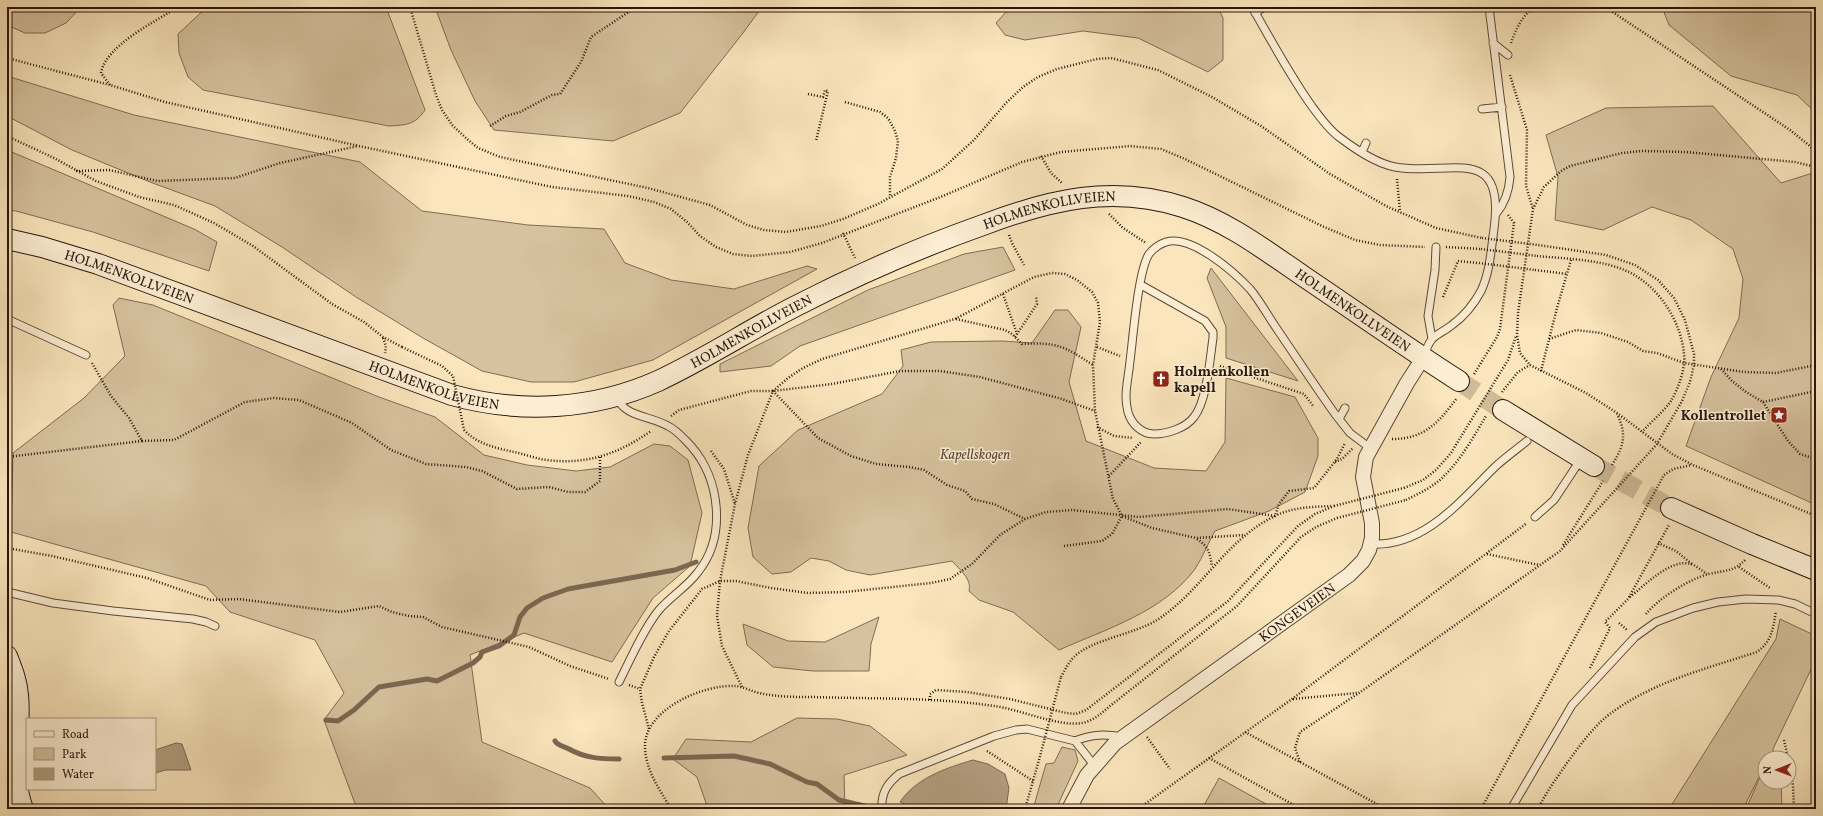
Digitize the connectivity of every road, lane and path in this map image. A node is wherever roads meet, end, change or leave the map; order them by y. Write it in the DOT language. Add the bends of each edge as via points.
graph roads {
  1 [pos="178,7"];
  2 [pos="410,7"];
  3 [pos="636,7"];
  4 [pos="1264,7"];
  5 [pos="1489,7"];
  6 [pos="1535,7"];
  7 [pos="1605,7"];
  8 [pos="1253,10"];
  9 [pos="1493,43"];
  10 [pos="1508,55"];
  11 [pos="7,58"];
  12 [pos="110,85"];
  13 [pos="808,94"];
  14 [pos="845,102"];
  15 [pos="1502,107"];
  16 [pos="1482,109"];
  17 [pos="490,126"];
  18 [pos="7,136"];
  19 [pos="816,141"];
  20 [pos="1366,143"];
  21 [pos="359,146"];
  22 [pos="1816,151"];
  23 [pos="1362,152"];
  24 [pos="1041,156"];
  25 [pos="1396,167"];
  26 [pos="1816,167"];
  27 [pos="75,171"];
  28 [pos="1063,185"];
  29 [pos="1096,196"];
  30 [pos="890,197"];
  31 [pos="1502,206"];
  32 [pos="1533,209"];
  33 [pos="1400,212"];
  34 [pos="1496,215"];
  35 [pos="1004,217"];
  36 [pos="843,233"];
  37 [pos="7,239"];
  38 [pos="1436,247"];
  39 [pos="1154,249"];
  40 [pos="1572,260"];
  41 [pos="1024,264"];
  42 [pos="862,273"];
  43 [pos="1568,274"];
  44 [pos="1140,285"];
  45 [pos="1003,294"];
  46 [pos="1036,296"];
  47 [pos="1429,304"];
  48 [pos="7,319"];
  49 [pos="955,319"];
  50 [pos="1517,335"];
  51 [pos="1016,336"];
  52 [pos="1432,339"];
  53 [pos="1549,339"];
  54 [pos="1097,347"];
  55 [pos="86,355"];
  56 [pos="1423,358"];
  57 [pos="1130,360"];
  58 [pos="1684,363"];
  59 [pos="1214,364"];
  60 [pos="1093,365"];
  61 [pos="1530,365"];
  62 [pos="1694,365"];
  63 [pos="1816,365"];
  64 [pos="1479,368"];
  65 [pos="1721,369"];
  66 [pos="1541,371"];
  67 [pos="1459,381"];
  68 [pos="773,391"];
  69 [pos="1816,391"];
  70 [pos="616,396"];
  71 [pos="1454,401"];
  72 [pos="1763,402"];
  73 [pos="1498,406"];
  74 [pos="1345,408"];
  75 [pos="1316,409"];
  76 [pos="1095,411"];
  77 [pos="1339,419"];
  78 [pos="662,422"];
  79 [pos="1098,427"];
  80 [pos="1642,432"];
  81 [pos="1350,433"];
  82 [pos="1389,439"];
  83 [pos="142,441"];
  84 [pos="1527,441"];
  85 [pos="1365,444"];
  86 [pos="1657,444"];
  87 [pos="7,457"];
  88 [pos="600,457"];
  89 [pos="1816,459"];
  90 [pos="1587,462"];
  91 [pos="1333,464"];
  92 [pos="1693,465"];
  93 [pos="1109,477"];
  94 [pos="1334,506"];
  95 [pos="1671,515"];
  96 [pos="1122,516"];
  97 [pos="1275,516"];
  98 [pos="1816,516"];
  99 [pos="1535,517"];
  100 [pos="1025,519"];
  101 [pos="1244,535"];
  102 [pos="1196,538"];
  103 [pos="1658,543"];
  104 [pos="1371,544"];
  105 [pos="1064,546"];
  106 [pos="7,548"];
  107 [pos="1486,554"];
  108 [pos="1748,558"];
  109 [pos="1692,564"];
  110 [pos="1539,565"];
  111 [pos="1212,567"];
  112 [pos="1739,567"];
  113 [pos="1816,570"];
  114 [pos="1708,574"];
  115 [pos="720,581"];
  116 [pos="7,592"];
  117 [pos="1628,599"];
  118 [pos="1778,600"];
  119 [pos="1816,614"];
  120 [pos="215,626"];
  121 [pos="1645,630"];
  122 [pos="7,656"];
  123 [pos="1590,668"];
  124 [pos="1816,677"];
  125 [pos="619,682"];
  126 [pos="742,687"];
  127 [pos="1816,688"];
  128 [pos="640,689"];
  129 [pos="1359,693"];
  130 [pos="1292,699"];
  131 [pos="930,700"];
  132 [pos="650,729"];
  133 [pos="1245,732"];
  134 [pos="1123,737"];
  135 [pos="1148,739"];
  136 [pos="1784,740"];
  137 [pos="979,741"];
  138 [pos="1075,741"];
  139 [pos="1786,750"];
  140 [pos="12,758"];
  141 [pos="1209,758"];
  142 [pos="1300,762"];
  143 [pos="1094,765"];
  144 [pos="1170,769"];
  145 [pos="1033,780"];
  146 [pos="1793,790"];
  147 [pos="23,809"];
  148 [pos="671,809"];
  149 [pos="882,809"];
  150 [pos="1025,809"];
  151 [pos="1069,809"];
  152 [pos="1138,809"];
  153 [pos="1301,809"];
  154 [pos="1386,809"];
  155 [pos="1481,809"];
  156 [pos="1511,809"];
  157 [pos="1538,809"];
  158 [pos="1794,809"];
  1 -- 12 [label="path" via="113,50 101,73"];
  2 -- 30 [label="path" via="442,110 466,139 478,148 500,157 655,190 710,206 747,225 764,230 786,232 821,226 843,219"];
  3 -- 17 [label="path" via="591,37 581,62 560,94 552,95 520,112 506,116"];
  4 -- 8 [label="lane"];
  5 -- 9 [label="lane"];
  6 -- 10 [label="path" via="1522,20 1514,34"];
  7 -- 22 [label="path" via="1790,130"];
  8 -- 23 [label="lane" via="1319,116 1338,136"];
  9 -- 10 [label="lane"];
  9 -- 15 [label="lane"];
  10 -- 32 [label="path" via="1509,71 1527,130 1526,186"];
  11 -- 12 [label="path"];
  12 -- 21 [label="path" via="164,102"];
  13 -- 19 [label="path" via="823,97 825,90 828,91"];
  14 -- 30 [label="path" via="880,112 888,118 895,130 898,141 890,177"];
  15 -- 16 [label="lane"];
  15 -- 31 [label="lane" via="1510,177"];
  18 -- 27 [label="path"];
  20 -- 23 [label="lane"];
  21 -- 27 [label="path" via="280,163 235,178 157,181 109,170"];
  21 -- 36 [label="path" via="545,186 628,196 654,202 671,209 700,236 733,254 752,256 790,252"];
  23 -- 25 [label="lane" via="1377,161"];
  24 -- 28 [label="path" via="1052,174"];
  24 -- 36 [label="path"];
  24 -- 38 [label="path" via="1130,146 1161,149 1355,240 1380,245"];
  25 -- 33 [label="path"];
  25 -- 34 [label="lane" via="1460,167 1481,172 1492,183"];
  26 -- 32 [label="path" via="1795,162 1686,152 1622,153 1570,166 1561,171 1544,187"];
  27 -- 88 [label="path, bridge" via="114,188 191,212 221,226 383,337 442,366 453,376 464,430 472,438 546,460 577,462"];
  29 -- 35 [label="main road, HOLMENKOLLVEIEN" via="1046,204"];
  29 -- 39 [label="path" via="1123,228"];
  29 -- 56 [label="main road, HOLMENKOLLVEIEN" via="1156,199 1212,218 1244,236"];
  30 -- 33 [label="path" via="942,168 974,140 1006,103 1038,77 1057,69 1111,58 1158,70 1212,97 1261,126 1330,174"];
  31 -- 34 [label="lane"];
  31 -- 64 [label="path" via="1514,223 1502,320 1497,337"];
  32 -- 50 [label="path"];
  33 -- 62 [label="path, bridge" via="1436,228 1482,238 1606,255 1635,265 1658,280 1674,298 1685,320 1692,343"];
  34 -- 52 [label="lane" via="1487,273 1480,291 1454,324"];
  35 -- 41 [label="path" via="1012,243"];
  35 -- 42 [label="main road, HOLMENKOLLVEIEN"];
  36 -- 42 [label="path"];
  37 -- 70 [label="main road, HOLMENKOLLVEIEN" via="98,264 468,400 539,407 587,403"];
  38 -- 40 [label="path, bridge" via="1481,249"];
  38 -- 47 [label="lane"];
  39 -- 44 [label="lane" via="1147,259"];
  39 -- 77 [label="lane" via="1164,243 1178,241 1218,260 1250,290 1282,331"];
  40 -- 43 [label="path"];
  40 -- 58 [label="path" via="1612,266 1646,282 1668,307 1678,331"];
  42 -- 70 [label="main road, HOLMENKOLLVEIEN" via="658,381"];
  43 -- 47 [label="path, bridge" via="1458,261 1442,299"];
  43 -- 53 [label="path"];
  44 -- 57 [label="lane"];
  44 -- 57 [label="lane" via="1205,322 1213,332 1206,384 1194,418 1175,430 1155,434 1148,434 1135,425 1128,412 1126,397"];
  45 -- 49 [label="path"];
  45 -- 51 [label="path"];
  45 -- 54 [label="path" via="1034,277 1052,273 1066,274 1077,280 1092,292 1098,303 1100,322"];
  46 -- 51 [label="path" via="1037,304"];
  47 -- 52 [label="lane" via="1428,316"];
  48 -- 55 [label="lane"];
  49 -- 51 [label="path" via="1005,330"];
  49 -- 68 [label="path" via="822,359 802,368"];
  50 -- 61 [label="path" via="1520,353"];
  50 -- 94 [label="path, bridge" via="1508,360 1451,453 1436,470 1423,480 1404,488"];
  51 -- 60 [label="path" via="1022,344 1045,343 1068,349"];
  52 -- 56 [label="lane"];
  53 -- 58 [label="path" via="1576,330 1601,333 1628,342 1643,351 1657,353"];
  53 -- 66 [label="path"];
  54 -- 57 [label="path"];
  54 -- 60 [label="path"];
  55 -- 83 [label="path"];
  56 -- 67 [label="main road, HOLMENKOLLVEIEN"];
  56 -- 85 [label="street, KONGEVEIEN"];
  58 -- 62 [label="path"];
  58 -- 80 [label="path" via="1671,401"];
  59 -- 75 [label="path" via="1304,394"];
  60 -- 76 [label="path"];
  61 -- 66 [label="path"];
  61 -- 73 [label="path" via="1518,372"];
  62 -- 65 [label="path"];
  62 -- 86 [label="path" via="1682,401"];
  63 -- 65 [label="path" via="1776,373"];
  65 -- 72 [label="path" via="1732,382"];
  66 -- 80 [label="path" via="1586,393"];
  68 -- 76 [label="path" via="832,384 900,371 940,371 980,377 1062,399"];
  68 -- 78 [label="path" via="751,391 679,410"];
  68 -- 100 [label="path" via="818,438 851,456 876,464 924,470 947,485 965,491 972,499 994,504"];
  68 -- 115 [label="path" via="748,455 735,504"];
  69 -- 72 [label="path"];
  70 -- 78 [label="lane" via="620,405 629,412"];
  71 -- 82 [label="path" via="1446,413 1429,429 1410,437"];
  72 -- 89 [label="path" via="1788,441 1800,454"];
  73 -- 90 [label="main road"];
  73 -- 131 [label="path, bridge" via="1445,476 1406,500 1337,518 1301,537 1237,606 1094,719 1082,723 1067,723 996,706"];
  74 -- 77 [label="lane"];
  76 -- 79 [label="path"];
  77 -- 81 [label="lane"];
  78 -- 88 [label="path" via="635,442"];
  78 -- 125 [label="lane" via="685,440 705,467 714,489 716,527 703,566 654,617"];
  79 -- 93 [label="path"];
  79 -- 93 [label="path" via="1114,436 1144,438"];
  80 -- 86 [label="path"];
  81 -- 85 [label="lane"];
  81 -- 91 [label="path"];
  83 -- 87 [label="path"];
  83 -- 88 [label="path" via="174,440 245,402 274,398 300,400 352,423 391,450 426,464 482,471 517,489 548,488 585,492 600,481"];
  84 -- 104 [label="lane" via="1497,465 1459,504 1431,526 1410,538 1385,545"];
  85 -- 91 [label="path"];
  85 -- 104 [label="street, KONGEVEIEN" via="1363,477 1372,523"];
  86 -- 92 [label="path"];
  86 -- 110 [label="path" via="1560,550"];
  90 -- 99 [label="lane" via="1554,500"];
  91 -- 97 [label="path" via="1314,488 1289,491 1279,504"];
  92 -- 98 [label="path"];
  92 -- 155 [label="path" via="1673,469 1664,475"];
  93 -- 96 [label="path" via="1113,499"];
  94 -- 97 [label="path" via="1296,508"];
  94 -- 131 [label="path" via="1314,514 1298,526 1228,601 1086,710 1076,714 1066,713 1010,699 960,691 932,691"];
  95 -- 103 [label="path"];
  95 -- 113 [label="main road"];
  96 -- 97 [label="path" via="1165,516 1228,509"];
  96 -- 100 [label="path" via="1072,510 1046,512"];
  96 -- 102 [label="path" via="1152,528"];
  96 -- 105 [label="path" via="1112,534 1102,541"];
  97 -- 101 [label="path"];
  99 -- 107 [label="path"];
  100 -- 115 [label="path" via="1000,535 972,564 950,578 931,583 845,592 808,593"];
  101 -- 102 [label="path"];
  101 -- 111 [label="path"];
  102 -- 111 [label="path" via="1205,545 1210,554"];
  103 -- 109 [label="path" via="1676,551"];
  103 -- 117 [label="path"];
  104 -- 134 [label="street, KONGEVEIEN" via="1363,561 1349,575"];
  106 -- 125 [label="path" via="147,578 210,600 239,599 340,612 379,606 392,612 423,617 442,626 529,647 570,666"];
  107 -- 110 [label="path"];
  107 -- 130 [label="path"];
  108 -- 112 [label="path"];
  109 -- 114 [label="path"];
  109 -- 117 [label="path" via="1683,563 1663,571"];
  110 -- 129 [label="path"];
  111 -- 145 [label="path, bridge" via="1182,600 1156,620 1083,649 1068,664 1061,677"];
  112 -- 114 [label="path"];
  112 -- 118 [label="path" via="1763,582"];
  114 -- 121 [label="path" via="1653,605 1646,615"];
  115 -- 126 [label="path" via="717,616 722,646"];
  115 -- 128 [label="path" via="702,589 677,621 654,657"];
  116 -- 120 [label="lane" via="53,603 193,619"];
  117 -- 123 [label="path" via="1605,622 1610,628"];
  118 -- 119 [label="lane" via="1795,604"];
  118 -- 121 [label="lane" via="1746,599 1718,602 1656,622"];
  118 -- 157 [label="path" via="1772,633 1766,646 1757,652 1662,684 1613,712 1594,729 1576,751"];
  121 -- 156 [label="lane" via="1635,637 1572,705"];
  122 -- 140 [label="main road" via="14,673 18,695"];
  124 -- 127 [label="path"];
  125 -- 128 [label="path"];
  126 -- 131 [label="path" via="758,693 791,697"];
  126 -- 132 [label="path" via="712,689 688,697 660,715"];
  128 -- 132 [label="path"];
  129 -- 130 [label="path"];
  129 -- 142 [label="path" via="1300,732 1295,748"];
  130 -- 133 [label="path"];
  132 -- 148 [label="path" via="646,737 646,759 655,782"];
  133 -- 141 [label="path"];
  133 -- 142 [label="path"];
  134 -- 138 [label="lane" via="1088,735"];
  134 -- 143 [label="street, KONGEVEIEN"];
  135 -- 144 [label="path"];
  136 -- 139 [label="path"];
  137 -- 138 [label="lane" via="1027,729"];
  137 -- 145 [label="path" via="990,754"];
  137 -- 149 [label="lane" via="899,774 887,786 882,798"];
  138 -- 143 [label="lane"];
  140 -- 147 [label="main road"];
  141 -- 152 [label="path"];
  141 -- 153 [label="path"];
  142 -- 154 [label="path"];
  143 -- 151 [label="street, KONGEVEIEN" via="1080,784"];
  145 -- 150 [label="path"];
  146 -- 158 [label="path"];
}
